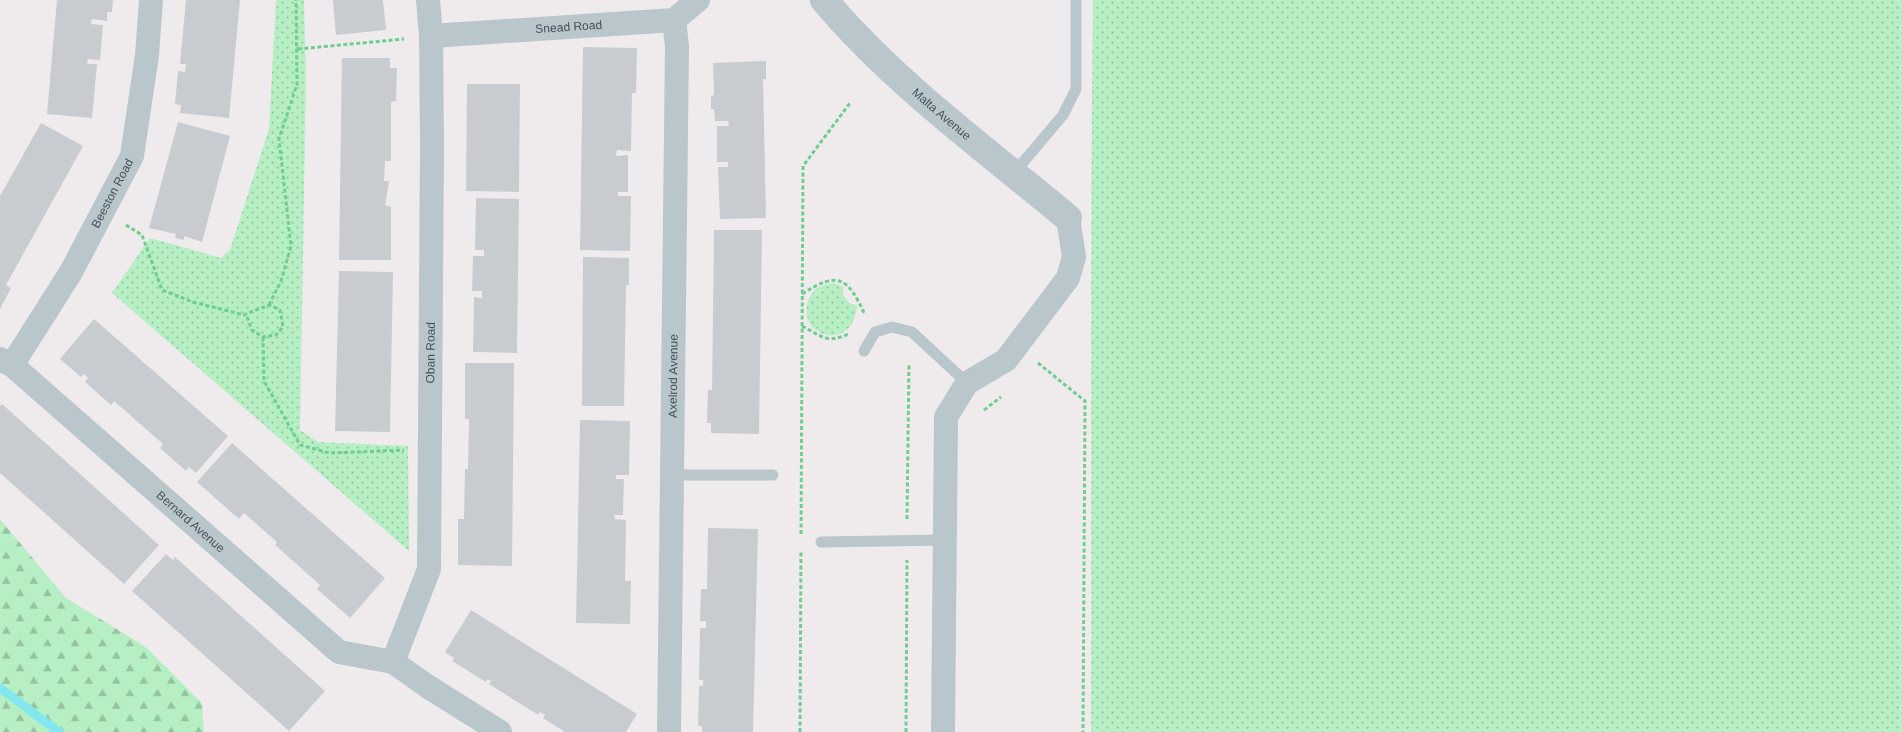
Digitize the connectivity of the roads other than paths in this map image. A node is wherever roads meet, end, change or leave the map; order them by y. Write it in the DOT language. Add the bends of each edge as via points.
graph roads {
  1 [pos="151,0"];
  2 [pos="428,0"];
  3 [pos="698,0"];
  4 [pos="824,0"];
  5 [pos="1076,0"];
  6 [pos="674,20"];
  7 [pos="420,37"];
  8 [pos="1014,173"];
  9 [pos="1068,218"];
  10 [pos="864,351"];
  11 [pos="6,362"];
  12 [pos="967,383"];
  13 [pos="672,475"];
  14 [pos="773,475"];
  15 [pos="945,540"];
  16 [pos="821,542"];
  17 [pos="394,662"];
  18 [pos="500,732"];
  19 [pos="668,732"];
  20 [pos="943,732"];
  1 -- 11 [label="street, Beeston Road" via="147,55 132,156 70,272"];
  2 -- 7 [label="street, Oban Road"];
  3 -- 6 [label="street"];
  4 -- 8 [label="street, Malta Avenue" via="884,64"];
  5 -- 8 [label="lane" via="1076,89 1063,115"];
  6 -- 7 [label="street, Snead Road"];
  6 -- 13 [label="street, Axelrod Avenue" via="677,46"];
  7 -- 17 [label="street, Oban Road" via="430,568"];
  8 -- 9 [label="street, Malta Avenue"];
  9 -- 12 [label="street" via="1074,257 1068,278 1006,360"];
  10 -- 12 [label="lane" via="875,332 892,327 912,332"];
  11 -- 17 [label="street, Bernard Avenue" via="339,652"];
  12 -- 15 [label="street" via="946,417"];
  13 -- 14 [label="lane"];
  13 -- 19 [label="street, Axelrod Avenue"];
  15 -- 16 [label="lane"];
  15 -- 20 [label="street"];
  17 -- 18 [label="street"];
}
